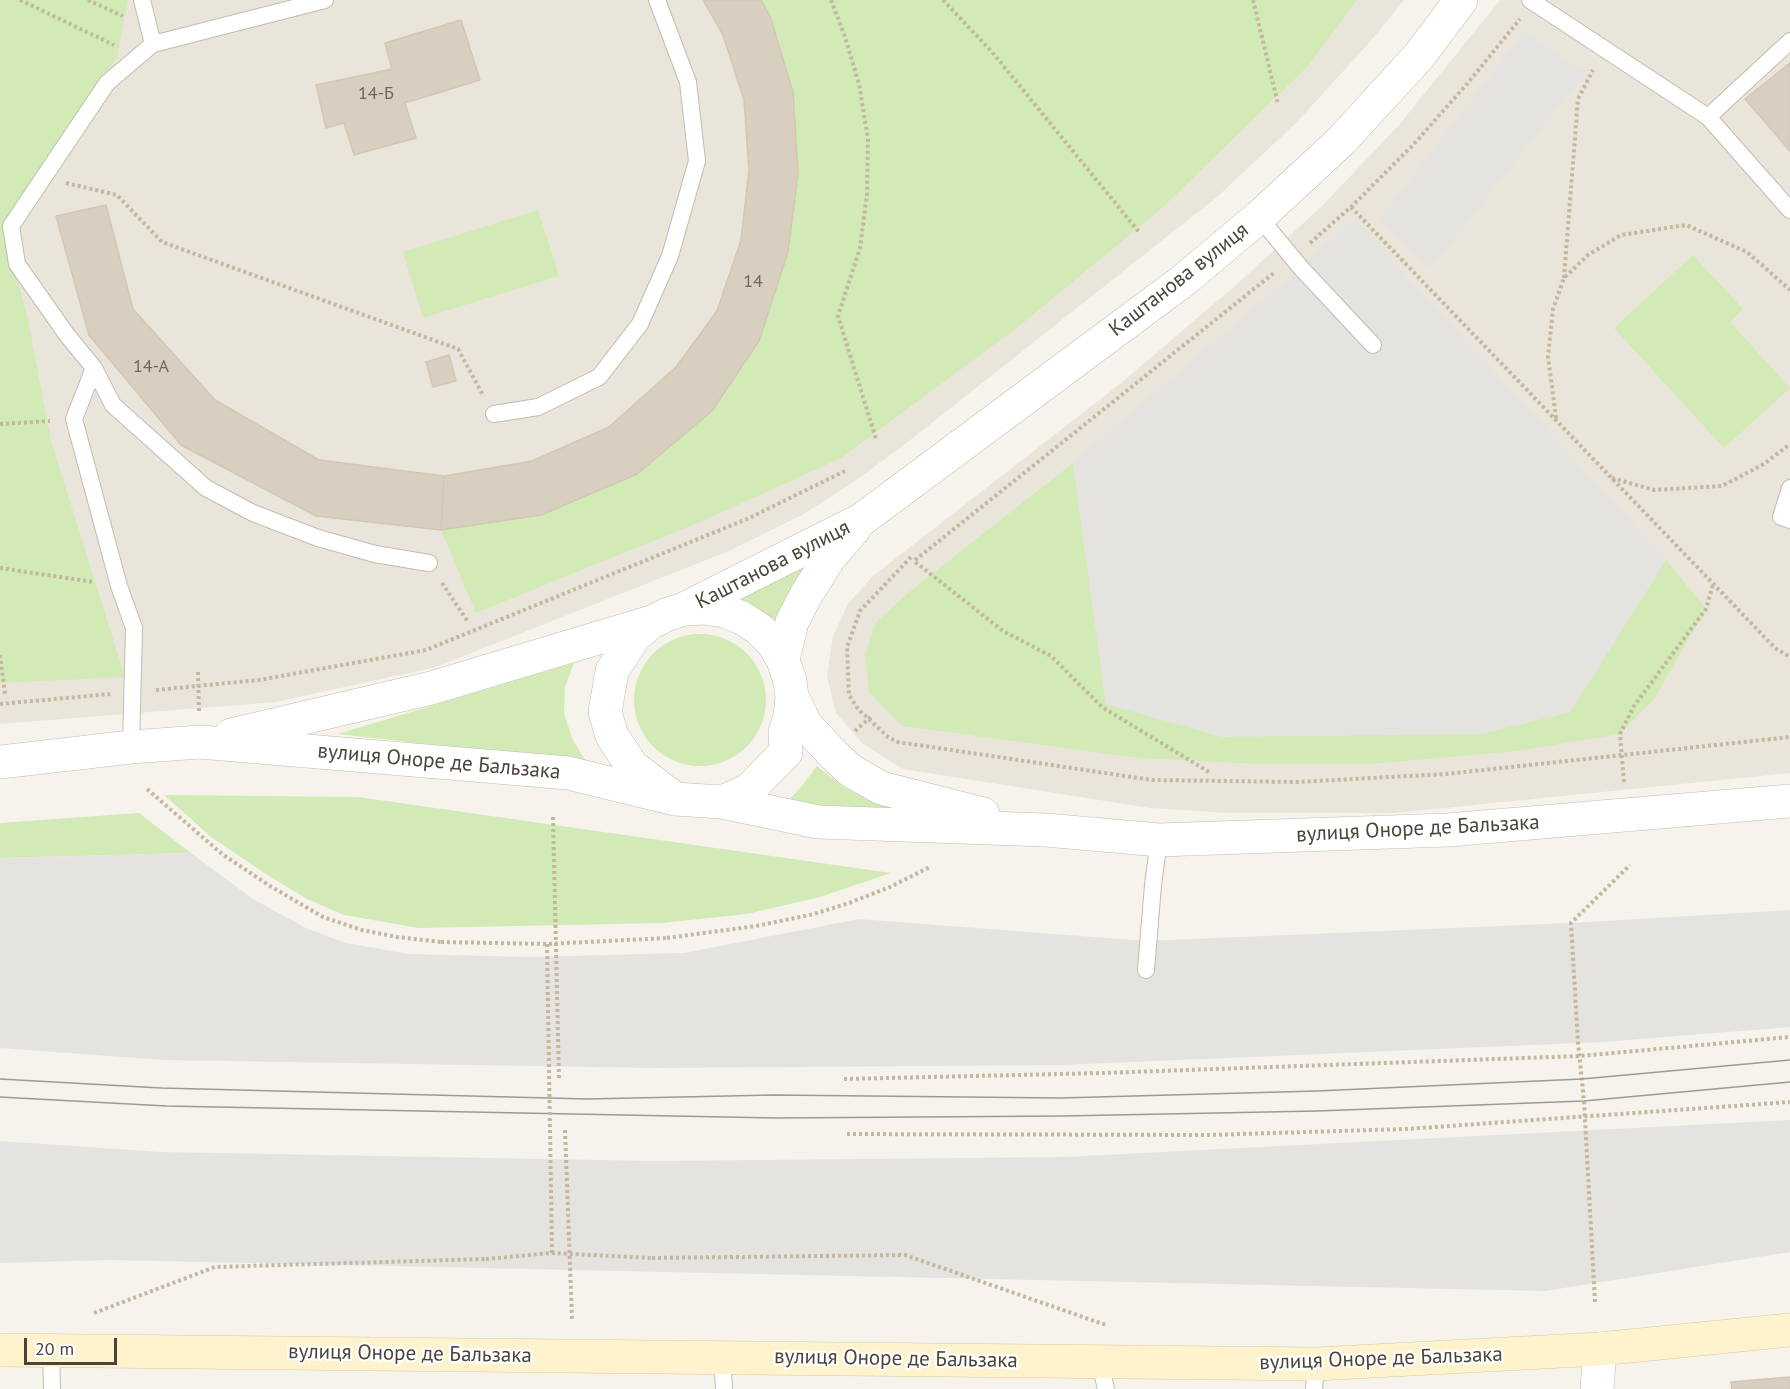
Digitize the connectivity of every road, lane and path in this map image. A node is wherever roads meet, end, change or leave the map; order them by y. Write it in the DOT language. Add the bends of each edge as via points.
graph roads {
  1 [pos="21,0"];
  2 [pos="142,0"];
  3 [pos="326,0"];
  4 [pos="657,0"];
  5 [pos="831,0"];
  6 [pos="943,0"];
  7 [pos="1253,0"];
  8 [pos="1461,0"];
  9 [pos="1532,1"];
  10 [pos="1790,40"];
  11 [pos="153,45"];
  12 [pos="1604,48"];
  13 [pos="138,57"];
  14 [pos="1278,104"];
  15 [pos="1708,117"];
  16 [pos="44,177"];
  17 [pos="1351,207"];
  18 [pos="1790,210"];
  19 [pos="1259,217"];
  20 [pos="1139,232"];
  21 [pos="1293,258"];
  22 [pos="1564,278"];
  23 [pos="1790,290"];
  24 [pos="1373,345"];
  25 [pos="94,368"];
  26 [pos="494,414"];
  27 [pos="74,419"];
  28 [pos="1556,420"];
  29 [pos="0,424"];
  30 [pos="876,439"];
  31 [pos="1790,444"];
  32 [pos="847,470"];
  33 [pos="1611,477"];
  34 [pos="1790,488"];
  35 [pos="861,520"];
  36 [pos="1790,520"];
  37 [pos="911,557"];
  38 [pos="429,562"];
  39 [pos="0,568"];
  40 [pos="1713,584"];
  41 [pos="119,586"];
  42 [pos="685,609"];
  43 [pos="468,622"];
  44 [pos="650,623"];
  45 [pos="0,655"];
  46 [pos="1790,657"];
  47 [pos="783,660"];
  48 [pos="198,672"];
  49 [pos="198,686"];
  50 [pos="134,692"];
  51 [pos="5,694"];
  52 [pos="792,697"];
  53 [pos="0,705"];
  54 [pos="873,715"];
  55 [pos="869,719"];
  56 [pos="200,727"];
  57 [pos="850,735"];
  58 [pos="1790,737"];
  59 [pos="131,747"];
  60 [pos="1622,754"];
  61 [pos="0,762"];
  62 [pos="1209,772"];
  63 [pos="147,789"];
  64 [pos="1624,789"];
  65 [pos="675,799"];
  66 [pos="1790,801"];
  67 [pos="722,802"];
  68 [pos="552,817"];
  69 [pos="1046,830"];
  70 [pos="1159,840"];
  71 [pos="1630,865"];
  72 [pos="930,867"];
  73 [pos="547,944"];
  74 [pos="1146,970"];
  75 [pos="1790,1037"];
  76 [pos="1580,1056"];
  77 [pos="559,1079"];
  78 [pos="844,1079"];
  79 [pos="1790,1102"];
  80 [pos="1585,1117"];
  81 [pos="565,1130"];
  82 [pos="847,1134"];
  83 [pos="552,1253"];
  84 [pos="1595,1302"];
  85 [pos="94,1313"];
  86 [pos="572,1318"];
  87 [pos="1106,1325"];
  88 [pos="1790,1330"];
  89 [pos="1600,1349"];
  90 [pos="0,1350"];
  91 [pos="51,1350"];
  92 [pos="722,1357"];
  93 [pos="1103,1376"];
  94 [pos="1315,1377"];
  95 [pos="52,1389"];
  96 [pos="724,1389"];
  97 [pos="1597,1389"];
  1 -- 13 [label="path"];
  2 -- 11 [label="lane"];
  3 -- 11 [label="lane"];
  4 -- 26 [label="lane" via="688,81 697,161 670,256 640,324 599,377 538,407"];
  5 -- 30 [label="path" via="859,84 868,139 867,194 860,248 838,316"];
  6 -- 20 [label="path" via="993,52"];
  7 -- 14 [label="path"];
  8 -- 19 [label="street, Каштанова вулиця" via="1419,56 1341,141"];
  9 -- 12 [label="lane"];
  9 -- 17 [label="path" via="1467,84"];
  10 -- 15 [label="lane"];
  11 -- 13 [label="lane"];
  12 -- 15 [label="lane"];
  12 -- 22 [label="path" via="1578,99"];
  13 -- 16 [label="lane" via="107,83"];
  15 -- 18 [label="lane"];
  16 -- 25 [label="lane" via="12,226 17,264"];
  16 -- 26 [label="path" via="117,195 162,242 458,349"];
  17 -- 21 [label="path"];
  17 -- 28 [label="path"];
  19 -- 21 [label="lane"];
  19 -- 35 [label="street, Каштанова вулиця" via="1184,280"];
  21 -- 24 [label="lane"];
  21 -- 62 [label="path" via="914,561 1003,631 1051,656 1102,707"];
  22 -- 23 [label="path" via="1588,255 1621,235 1686,225 1748,252"];
  22 -- 28 [label="path" via="1553,309 1548,357"];
  25 -- 27 [label="lane"];
  25 -- 38 [label="lane" via="113,405 206,488 254,513 318,538 375,554"];
  27 -- 29 [label="path"];
  27 -- 41 [label="lane"];
  28 -- 33 [label="path"];
  31 -- 33 [label="path" via="1764,464 1722,486 1654,490"];
  32 -- 49 [label="path" via="747,519 426,650 259,680"];
  33 -- 40 [label="path"];
  34 -- 36 [label="lane" via="1781,517"];
  35 -- 42 [label="street, Каштанова вулиця"];
  35 -- 47 [label="street, Каштанова вулиця" via="830,557 806,595 792,622"];
  37 -- 55 [label="path" via="860,611 847,648 849,695"];
  38 -- 43 [label="path"];
  39 -- 41 [label="path"];
  40 -- 46 [label="path" via="1775,648"];
  40 -- 60 [label="path" via="1706,609 1634,706 1620,734"];
  41 -- 50 [label="lane" via="134,628"];
  42 -- 44 [label="street"];
  42 -- 47 [label="street" via="724,611 742,618 759,629"];
  44 -- 56 [label="street, вулиця Оноре де Бальзака" via="431,688"];
  44 -- 65 [label="street" via="634,637 612,671 605,712 612,736 632,766"];
  45 -- 51 [label="path"];
  47 -- 52 [label="street"];
  48 -- 49 [label="path"];
  49 -- 50 [label="path"];
  49 -- 56 [label="path"];
  50 -- 53 [label="path"];
  50 -- 59 [label="lane"];
  52 -- 67 [label="street" via="785,732 786,752 749,790"];
  52 -- 69 [label="street, вулиця Оноре де Бальзака" via="806,725 834,755 850,770 881,788"];
  54 -- 55 [label="path"];
  55 -- 57 [label="path"];
  55 -- 60 [label="path" via="898,742 1152,780 1298,782 1446,774"];
  56 -- 59 [label="street, вулиця Оноре де Бальзака"];
  56 -- 65 [label="street, вулиця Оноре де Бальзака" via="568,773"];
  58 -- 60 [label="path"];
  59 -- 61 [label="street, вулиця Оноре де Бальзака"];
  60 -- 64 [label="path"];
  63 -- 73 [label="path, bridge" via="222,854 323,916 398,937"];
  65 -- 67 [label="street"];
  66 -- 70 [label="street, вулиця Оноре де Бальзака" via="1449,830"];
  67 -- 69 [label="street, вулиця Оноре де Бальзака" via="818,822"];
  68 -- 77 [label="path"];
  69 -- 70 [label="street, вулиця Оноре де Бальзака"];
  70 -- 74 [label="lane"];
  71 -- 76 [label="path" via="1570,923"];
  72 -- 73 [label="path, bridge" via="849,903 756,926 667,938"];
  73 -- 83 [label="path, bridge"];
  75 -- 76 [label="path"];
  76 -- 78 [label="path"];
  76 -- 80 [label="path"];
  79 -- 80 [label="path"];
  80 -- 82 [label="path" via="1406,1129 1207,1135"];
  80 -- 84 [label="path"];
  81 -- 86 [label="path"];
  83 -- 85 [label="path, bridge" via="486,1259 215,1267"];
  83 -- 87 [label="path, bridge" via="652,1258 905,1255"];
  88 -- 89 [label="main road, вулиця Оноре де Бальзака"];
  89 -- 94 [label="main road, вулиця Оноре де Бальзака"];
  89 -- 97 [label="street"];
  90 -- 91 [label="main road, вулиця Оноре де Бальзака"];
  91 -- 92 [label="main road, вулиця Оноре де Бальзака"];
  91 -- 95 [label="lane"];
  92 -- 93 [label="main road, вулиця Оноре де Бальзака"];
  92 -- 96 [label="lane"];
  93 -- 94 [label="main road, вулиця Оноре де Бальзака"];
}
